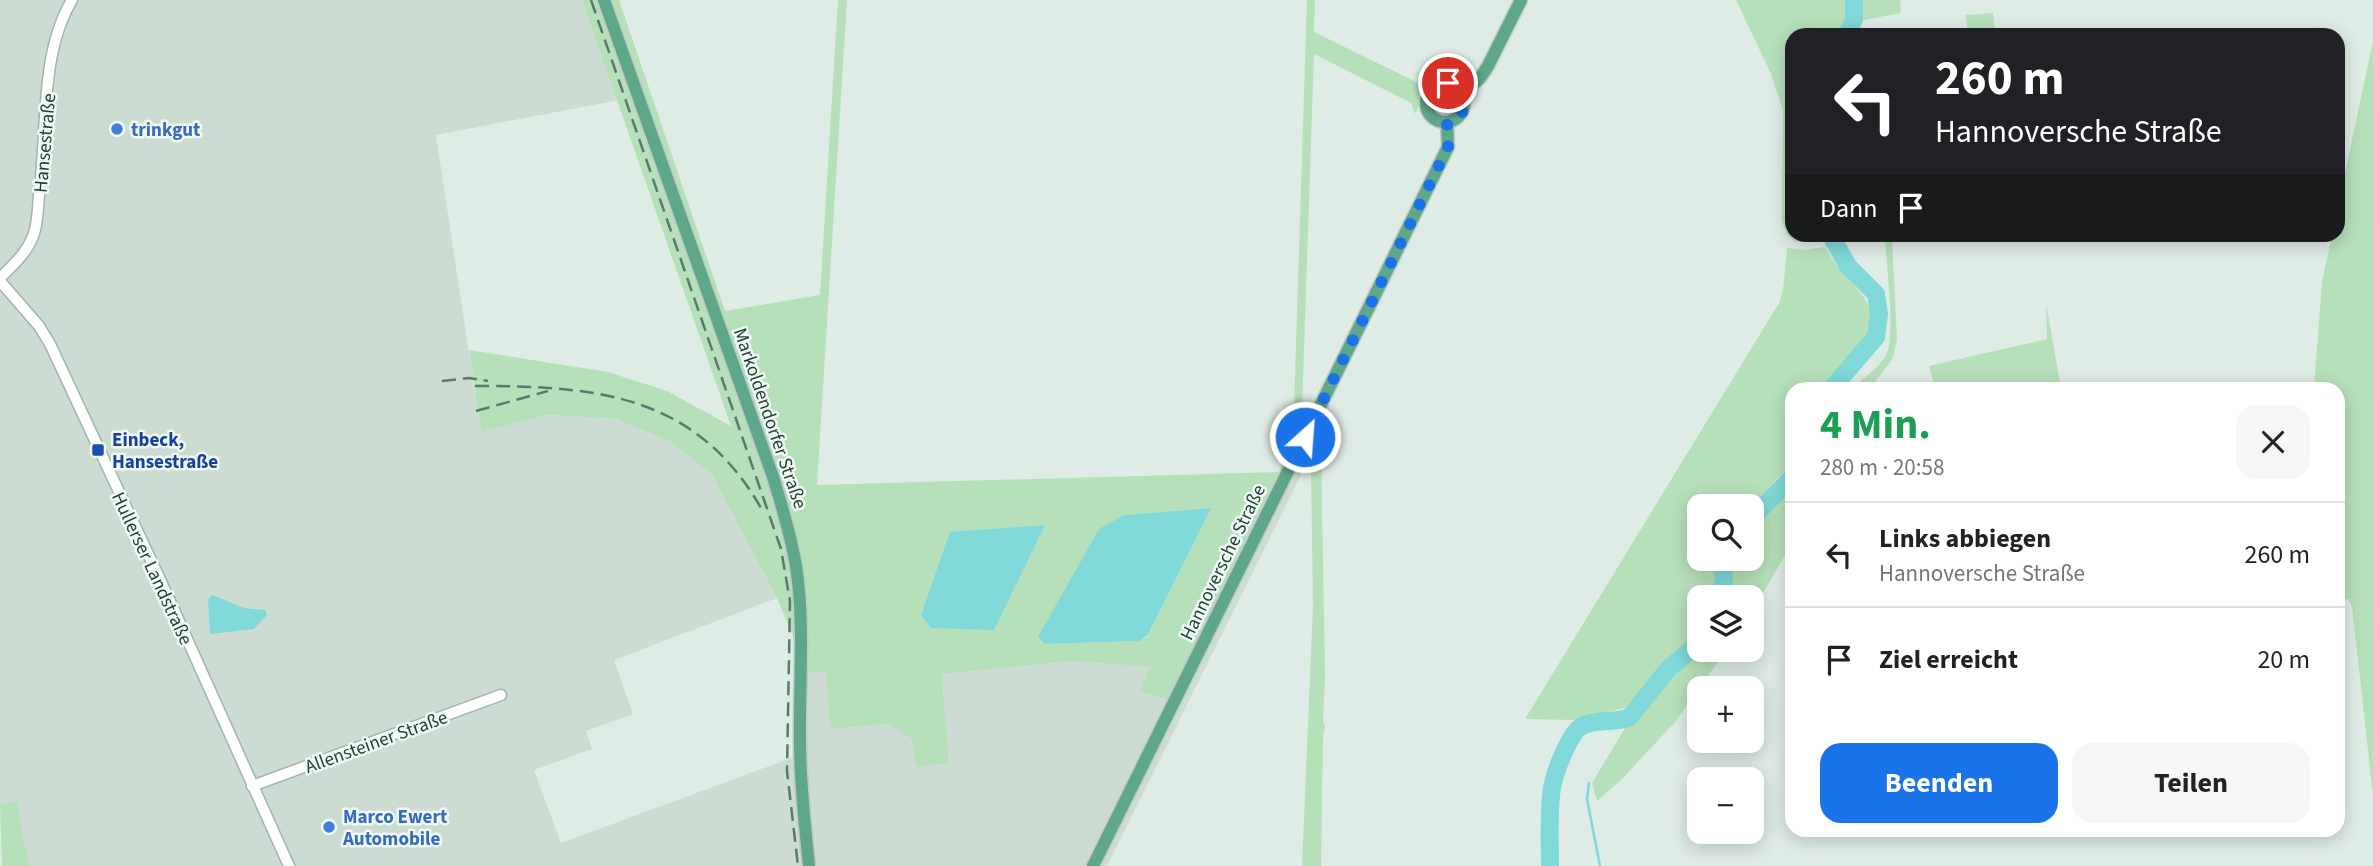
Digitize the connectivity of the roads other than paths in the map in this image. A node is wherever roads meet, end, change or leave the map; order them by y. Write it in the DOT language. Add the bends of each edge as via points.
graph roads {
  1 [pos="72,0"];
  2 [pos="604,0"];
  3 [pos="1521,0"];
  4 [pos="1462,93"];
  5 [pos="1447,122"];
  6 [pos="0,279"];
  7 [pos="500,695"];
  8 [pos="252,786"];
  9 [pos="289,866"];
  10 [pos="809,866"];
  11 [pos="1093,866"];
  1 -- 6 [label="street, Hansestraße" via="59,26 51,60 34,235"];
  2 -- 10 [label="main road, Markoldendorfer Straße" via="773,477 796,564 801,622 802,801"];
  3 -- 4 [label="main road, Hannoversche Straße" via="1488,66"];
  4 -- 5 [label="main road, Hannoversche Straße" via="1465,104 1461,114"];
  4 -- 5 [label="main road" via="1448,83 1427,95 1429,114"];
  5 -- 11 [label="main road, Hannoversche Straße" via="1448,147"];
  6 -- 8 [label="street, Hullerser Landstraße" via="50,344"];
  7 -- 8 [label="street, Allensteiner Straße"];
  8 -- 9 [label="street, Hullerser Landstraße"];
}
